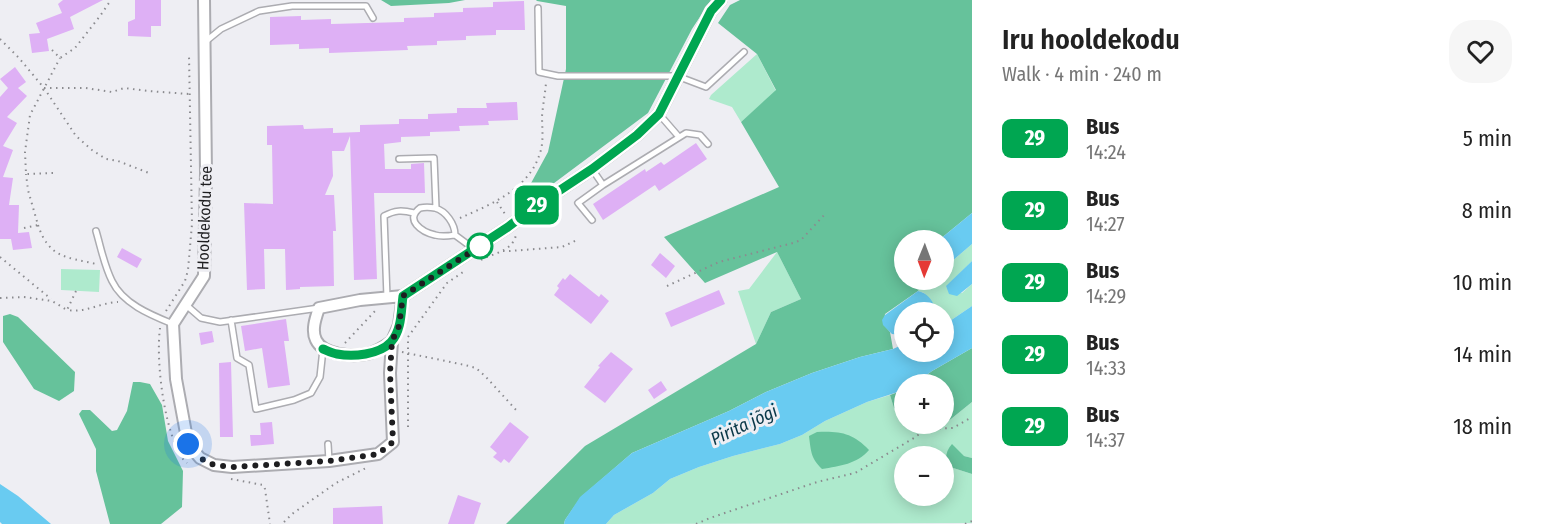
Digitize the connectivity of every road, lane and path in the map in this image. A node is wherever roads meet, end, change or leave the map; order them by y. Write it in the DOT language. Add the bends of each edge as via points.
graph roads {
  1 [pos="111,0"];
  2 [pos="204,0"];
  3 [pos="721,0"];
  4 [pos="538,8"];
  5 [pos="373,18"];
  6 [pos="0,39"];
  7 [pos="204,43"];
  8 [pos="52,50"];
  9 [pos="744,52"];
  10 [pos="60,58"];
  11 [pos="546,74"];
  12 [pos="677,76"];
  13 [pos="44,88"];
  14 [pos="190,94"];
  15 [pos="659,114"];
  16 [pos="679,137"];
  17 [pos="708,144"];
  18 [pos="399,159"];
  19 [pos="592,169"];
  20 [pos="52,173"];
  21 [pos="149,173"];
  22 [pos="26,174"];
  23 [pos="603,185"];
  24 [pos="497,202"];
  25 [pos="436,208"];
  26 [pos="414,213"];
  27 [pos="826,213"];
  28 [pos="592,220"];
  29 [pos="452,222"];
  30 [pos="511,224"];
  31 [pos="38,225"];
  32 [pos="24,228"];
  33 [pos="96,231"];
  34 [pos="455,235"];
  35 [pos="577,240"];
  36 [pos="474,249"];
  37 [pos="503,250"];
  38 [pos="0,257"];
  39 [pos="479,261"];
  40 [pos="105,266"];
  41 [pos="472,266"];
  42 [pos="667,286"];
  43 [pos="76,291"];
  44 [pos="403,296"];
  45 [pos="0,298"];
  46 [pos="387,298"];
  47 [pos="52,301"];
  48 [pos="130,302"];
  49 [pos="186,305"];
  50 [pos="319,308"];
  51 [pos="67,310"];
  52 [pos="231,320"];
  53 [pos="173,324"];
  54 [pos="392,341"];
  55 [pos="323,349"];
  56 [pos="408,353"];
  57 [pos="335,354"];
  58 [pos="517,411"];
  59 [pos="972,417"];
  60 [pos="408,427"];
  61 [pos="328,444"];
  62 [pos="329,461"];
  63 [pos="374,465"];
  64 [pos="972,521"];
  65 [pos="284,522"];
  66 [pos="696,524"];
  67 [pos="965,524"];
  1 -- 10 [label="path" via="75,48"];
  2 -- 7 [label="street, Hooldekodu tee"];
  3 -- 12 [label="street" via="711,11"];
  4 -- 11 [label="lane" via="539,72"];
  5 -- 7 [label="lane" via="366,6 291,6 259,11 221,29"];
  6 -- 13 [label="path"];
  7 -- 49 [label="street, Hooldekodu tee" via="204,276"];
  8 -- 10 [label="path"];
  9 -- 12 [label="lane" via="706,87"];
  10 -- 13 [label="path"];
  11 -- 12 [label="lane"];
  11 -- 24 [label="path" via="541,151 519,186"];
  12 -- 15 [label="street"];
  13 -- 14 [label="path" via="112,92 124,88"];
  13 -- 21 [label="path" via="76,135 92,150 106,159"];
  13 -- 22 [label="path" via="30,115"];
  15 -- 16 [label="lane"];
  15 -- 19 [label="street"];
  16 -- 17 [label="lane" via="686,133 700,135"];
  16 -- 23 [label="lane"];
  18 -- 25 [label="lane" via="435,158"];
  19 -- 23 [label="lane"];
  19 -- 30 [label="street"];
  20 -- 22 [label="path"];
  22 -- 31 [label="path"];
  23 -- 28 [label="lane" via="578,203"];
  24 -- 29 [label="path"];
  24 -- 30 [label="path"];
  25 -- 26 [label="lane" via="420,208"];
  25 -- 29 [label="lane"];
  26 -- 34 [label="lane" via="415,224 422,230 446,237"];
  26 -- 46 [label="lane" via="405,210 384,216"];
  27 -- 42 [label="path" via="801,240 719,262"];
  29 -- 34 [label="lane"];
  30 -- 36 [label="street"];
  30 -- 37 [label="path" via="516,235"];
  31 -- 32 [label="path"];
  31 -- 40 [label="path" via="42,237 61,255"];
  33 -- 40 [label="lane"];
  34 -- 36 [label="lane"];
  35 -- 37 [label="path" via="553,248"];
  36 -- 44 [label="street"];
  37 -- 39 [label="path"];
  38 -- 47 [label="path"];
  40 -- 48 [label="lane" via="113,284"];
  41 -- 56 [label="path" via="447,283 422,316 408,336"];
  43 -- 51 [label="path"];
  44 -- 46 [label="street"];
  44 -- 54 [label="street" via="399,326"];
  45 -- 47 [label="path"];
  46 -- 50 [label="street"];
  46 -- 57 [label="path"];
  47 -- 51 [label="path"];
  48 -- 51 [label="path"];
  48 -- 53 [label="lane"];
  49 -- 52 [label="lane" via="201,318"];
  49 -- 53 [label="street, Hooldekodu tee"];
  50 -- 52 [label="lane"];
  50 -- 55 [label="street" via="314,321 315,339"];
  52 -- 55 [label="lane" via="237,358 249,365 256,409 311,393 320,377"];
  53 -- 62 [label="street" via="176,379 188,444 200,458 232,467"];
  54 -- 56 [label="path" via="401,352"];
  54 -- 57 [label="street" via="366,354"];
  54 -- 62 [label="street" via="393,442 378,454"];
  55 -- 57 [label="street"];
  56 -- 58 [label="path" via="476,368"];
  56 -- 60 [label="path"];
  59 -- 66 [label="path" via="952,428 926,429 855,473 817,482"];
  61 -- 62 [label="lane"];
  63 -- 65 [label="path" via="336,483"];
  64 -- 67 [label="path"];
}
